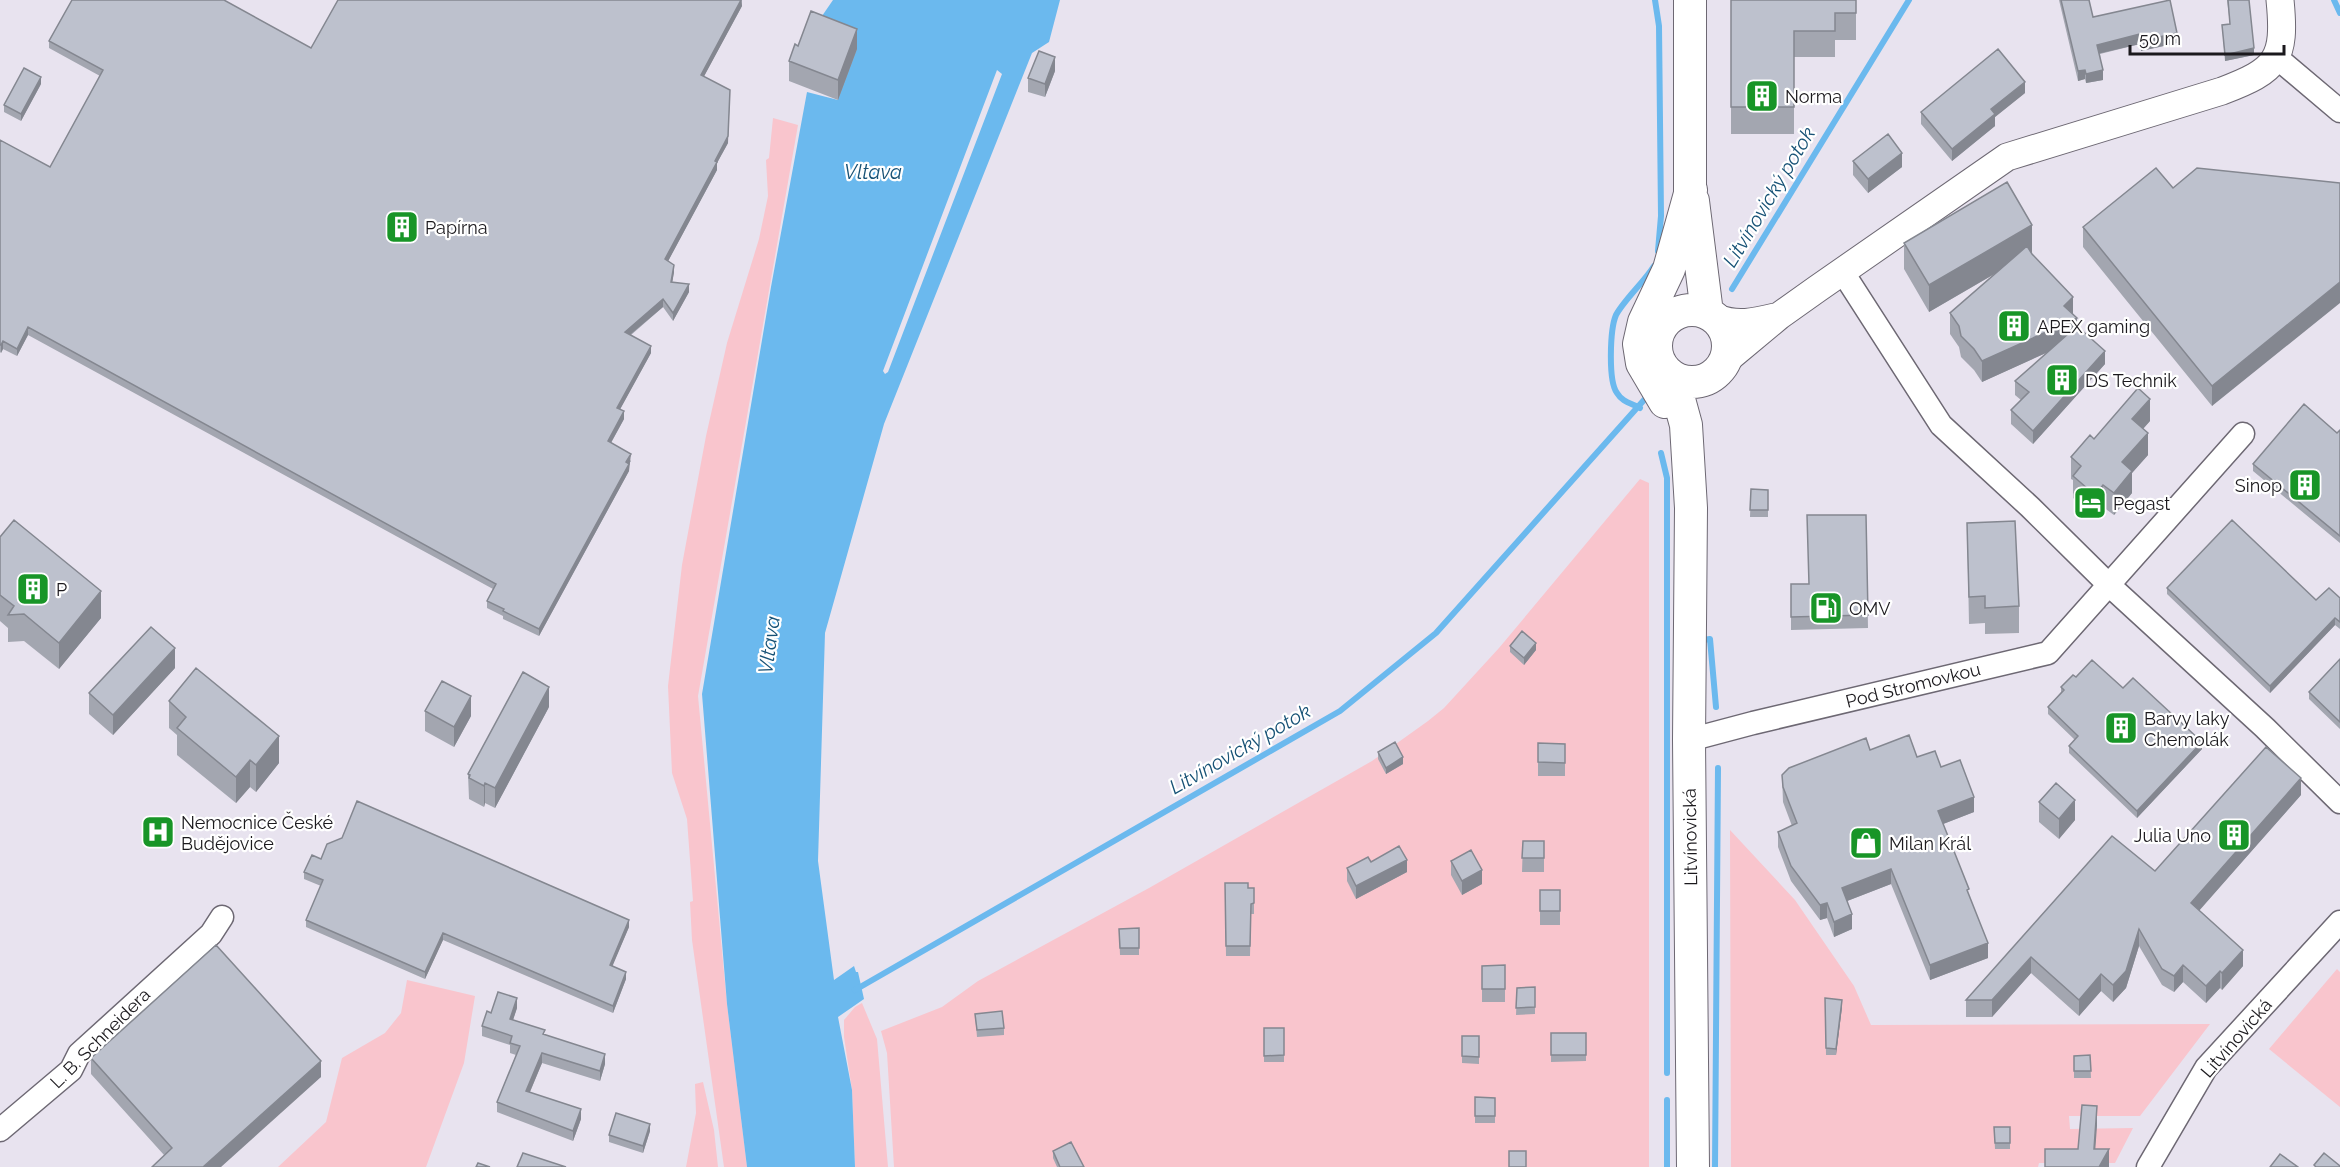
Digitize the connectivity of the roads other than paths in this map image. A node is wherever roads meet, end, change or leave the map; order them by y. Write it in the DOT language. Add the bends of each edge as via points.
graph roads {
  1 [pos="1690,0"];
  2 [pos="2280,0"];
  3 [pos="2276,57"];
  4 [pos="2340,111"];
  5 [pos="1691,190"];
  6 [pos="1842,271"];
  7 [pos="1712,316"];
  8 [pos="1779,316"];
  9 [pos="1664,323"];
  10 [pos="1719,368"];
  11 [pos="1665,370"];
  12 [pos="2243,434"];
  13 [pos="1691,508"];
  14 [pos="2109,585"];
  15 [pos="1689,740"];
  16 [pos="2340,802"];
  17 [pos="222,917"];
  18 [pos="2340,922"];
  19 [pos="0,1130"];
  20 [pos="1693,1167"];
  21 [pos="2148,1167"];
  1 -- 5 [label="main road"];
  2 -- 3 [label="street" via="2282,44"];
  3 -- 4 [label="street"];
  3 -- 6 [label="street" via="2253,79 2222,92 2007,157"];
  5 -- 7 [label="main road"];
  5 -- 9 [label="main road" via="1687,254"];
  5 -- 13 [label="main road" via="1669,269 1644,322 1639,344 1642,363 1671,416"];
  6 -- 8 [label="street"];
  6 -- 14 [label="street" via="1941,425"];
  7 -- 8 [label="street" via="1742,324"];
  7 -- 9 [label="main road" via="1689,310"];
  7 -- 10 [label="main road" via="1726,333 1728,343"];
  8 -- 10 [label="street"];
  9 -- 11 [label="main road" via="1656,342 1659,362"];
  10 -- 11 [label="main road" via="1693,382 1682,381"];
  10 -- 13 [label="main road, Litvínovická" via="1703,410"];
  11 -- 13 [label="main road, Litvínovická" via="1677,392 1686,425"];
  12 -- 14 [label="street, Pod Stromovkou"];
  13 -- 15 [label="main road, Litvínovická"];
  14 -- 15 [label="street, Pod Stromovkou" via="2048,653"];
  14 -- 16 [label="street"];
  15 -- 20 [label="main road, Litvínovická"];
  17 -- 19 [label="street, L. B. Schneidera" via="211,933 80,1054 71,1070"];
  18 -- 21 [label="street, Litvínovická" via="2206,1068"];
}
